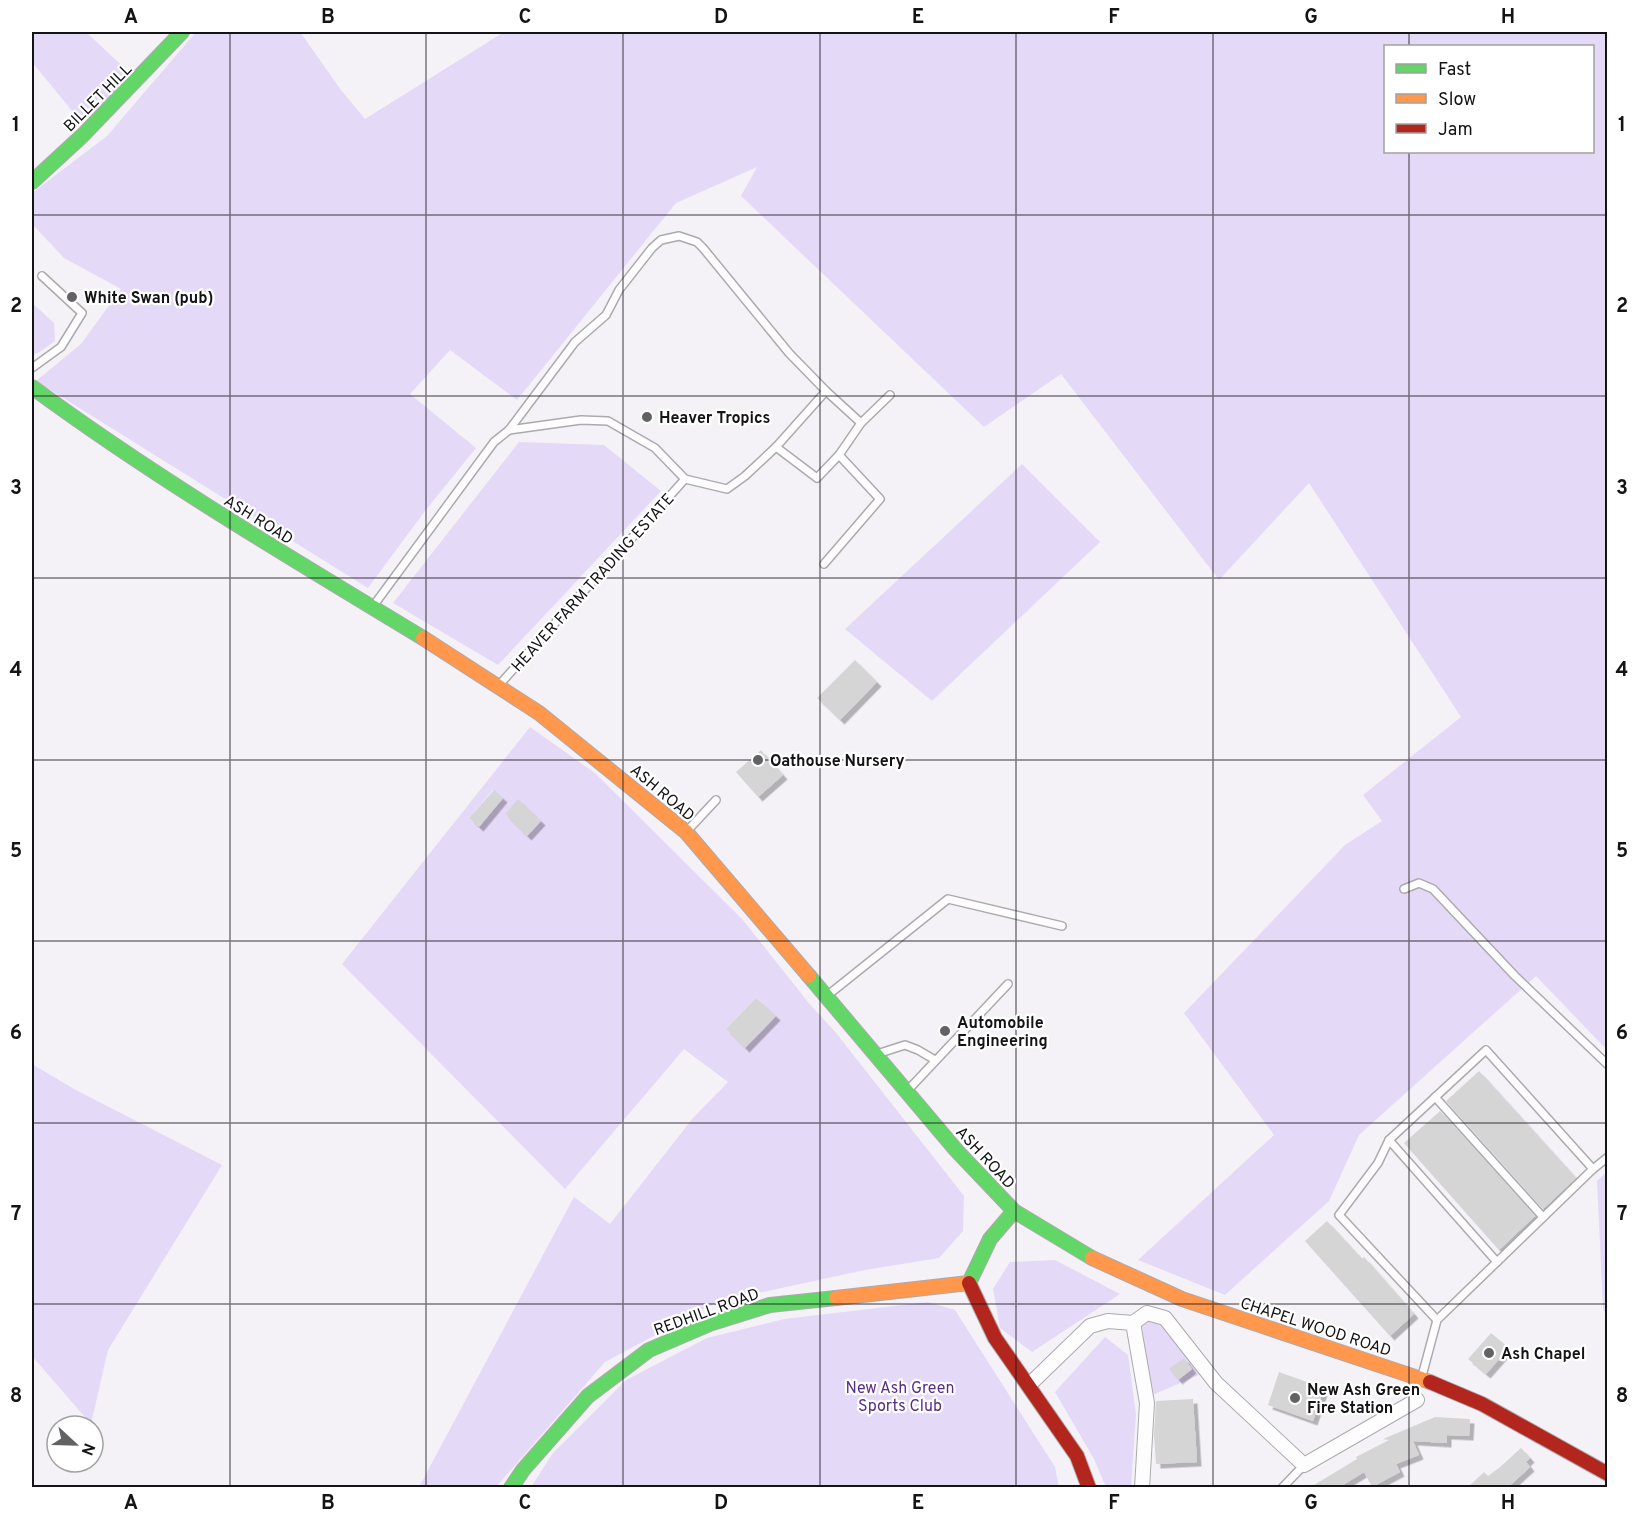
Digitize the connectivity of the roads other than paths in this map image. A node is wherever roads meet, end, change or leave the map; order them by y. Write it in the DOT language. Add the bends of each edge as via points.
graph roads {
  1 [pos="182,32"];
  2 [pos="32,182"];
  3 [pos="42,276"];
  4 [pos="32,368"];
  5 [pos="32,387"];
  6 [pos="826,391"];
  7 [pos="890,395"];
  8 [pos="861,423"];
  9 [pos="509,430"];
  10 [pos="776,447"];
  11 [pos="839,455"];
  12 [pos="685,478"];
  13 [pos="824,564"];
  14 [pos="373,607"];
  15 [pos="499,686"];
  16 [pos="716,800"];
  17 [pos="686,832"];
  18 [pos="1404,890"];
  19 [pos="1062,926"];
  20 [pos="1008,984"];
  21 [pos="826,996"];
  22 [pos="876,1054"];
  23 [pos="935,1060"];
  24 [pos="1608,1065"];
  25 [pos="906,1092"];
  26 [pos="1435,1097"];
  27 [pos="1389,1140"];
  28 [pos="1608,1157"];
  29 [pos="1593,1169"];
  30 [pos="1014,1211"];
  31 [pos="1543,1217"];
  32 [pos="1497,1262"];
  33 [pos="969,1283"];
  34 [pos="1437,1320"];
  35 [pos="1133,1323"];
  36 [pos="1422,1379"];
  37 [pos="1029,1385"];
  38 [pos="1417,1400"];
  39 [pos="1304,1465"];
  40 [pos="1608,1474"];
  41 [pos="510,1488"];
  42 [pos="1089,1488"];
  43 [pos="1142,1488"];
  44 [pos="1282,1488"];
  1 -- 2 [label="street, BILLET HILL"];
  3 -- 4 [label="lane" via="82,313 61,347"];
  5 -- 14 [label="street, ASH ROAD" via="100,437"];
  6 -- 8 [label="lane"];
  6 -- 9 [label="lane" via="789,353 703,248 687,238 671,236 652,248 619,290 606,315 567,351"];
  6 -- 10 [label="lane"];
  7 -- 8 [label="lane"];
  8 -- 11 [label="lane"];
  9 -- 12 [label="lane" via="581,420 608,421 655,448"];
  9 -- 14 [label="lane" via="494,442"];
  10 -- 11 [label="lane" via="817,478"];
  10 -- 12 [label="lane" via="727,489"];
  11 -- 13 [label="lane" via="880,499"];
  12 -- 15 [label="lane, HEAVER FARM TRADING ESTATE"];
  14 -- 15 [label="street, ASH ROAD"];
  15 -- 17 [label="street, ASH ROAD" via="539,713"];
  16 -- 17 [label="lane"];
  17 -- 21 [label="street, ASH ROAD"];
  18 -- 24 [label="lane" via="1419,883 1433,889 1515,976"];
  19 -- 21 [label="lane" via="948,899"];
  20 -- 23 [label="lane"];
  21 -- 22 [label="street, ASH ROAD"];
  22 -- 23 [label="lane" via="905,1045"];
  22 -- 25 [label="street, ASH ROAD"];
  23 -- 25 [label="lane"];
  25 -- 30 [label="street, ASH ROAD"];
  26 -- 27 [label="lane"];
  26 -- 29 [label="lane" via="1486,1050"];
  26 -- 31 [label="lane"];
  27 -- 32 [label="lane"];
  27 -- 34 [label="lane" via="1378,1163 1339,1215"];
  28 -- 29 [label="lane"];
  29 -- 31 [label="lane"];
  30 -- 33 [label="street, ASH ROAD" via="990,1239"];
  30 -- 36 [label="street, CHAPEL WOOD ROAD" via="1081,1253 1182,1299"];
  31 -- 32 [label="lane"];
  32 -- 34 [label="lane"];
  33 -- 37 [label="street" via="995,1338"];
  33 -- 41 [label="street, REDHILL ROAD" via="770,1305 712,1323 649,1350 588,1396"];
  34 -- 36 [label="lane"];
  35 -- 37 [label="street" via="1108,1321 1090,1326"];
  35 -- 39 [label="street" via="1147,1313 1165,1317 1216,1383"];
  35 -- 43 [label="street" via="1147,1403"];
  36 -- 40 [label="street, CHAPEL WOOD ROAD" via="1482,1404"];
  37 -- 42 [label="street" via="1077,1456"];
  38 -- 39 [label="street"];
  39 -- 44 [label="lane"];
}
